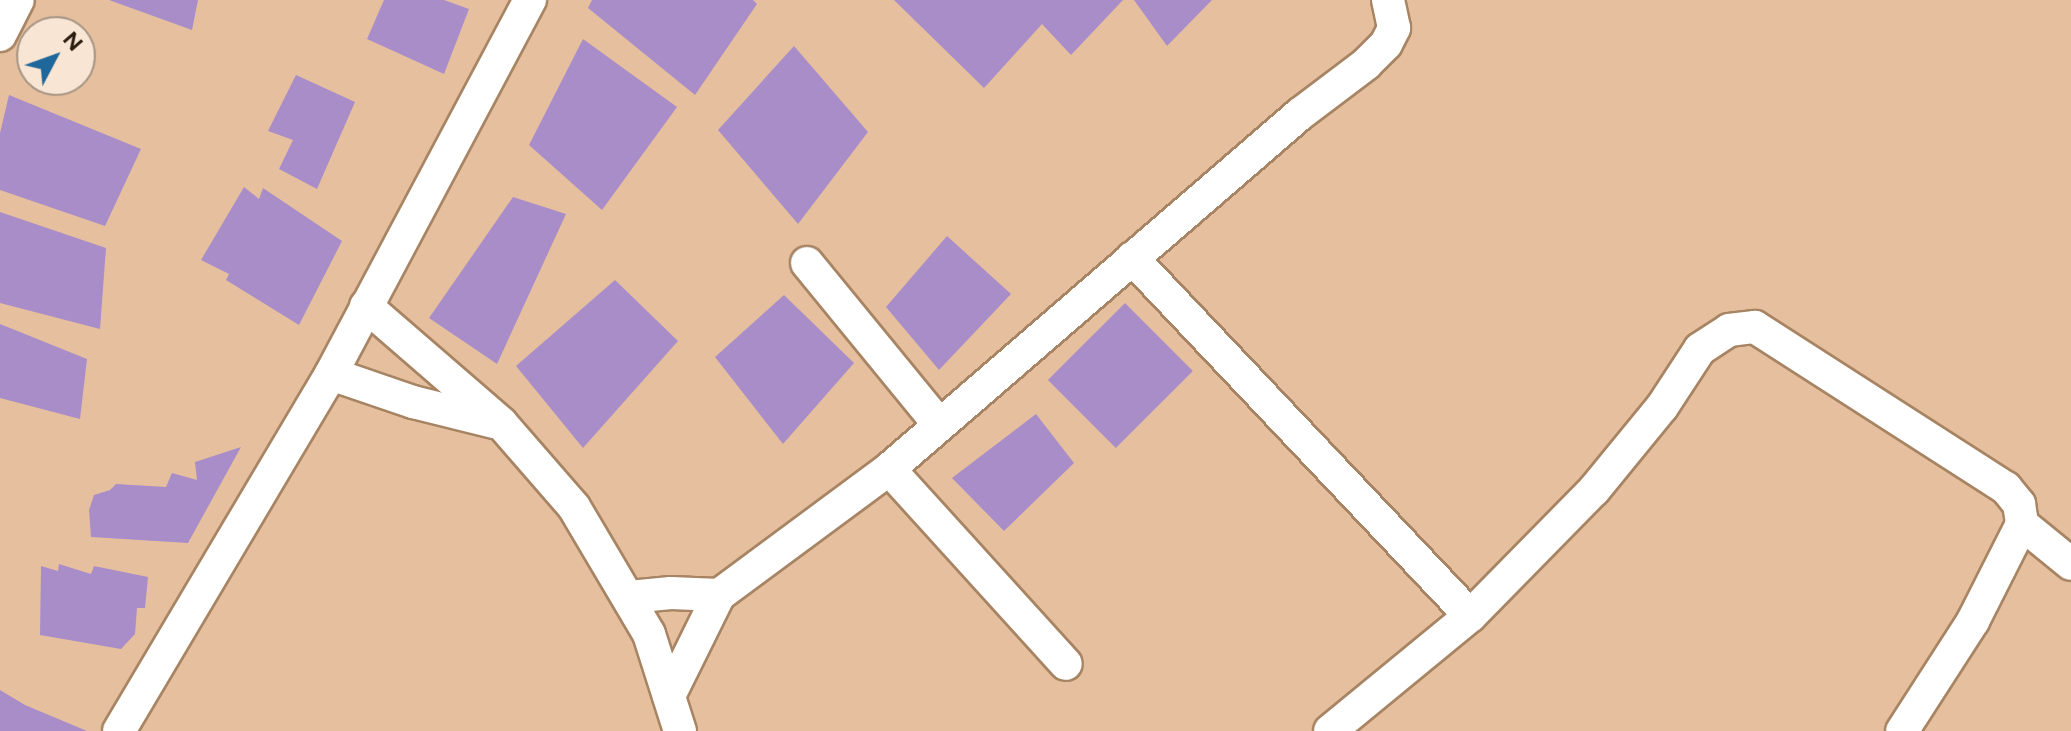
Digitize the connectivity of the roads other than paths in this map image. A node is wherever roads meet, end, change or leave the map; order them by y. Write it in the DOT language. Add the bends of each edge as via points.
graph roads {
  1 [pos="18,0"];
  2 [pos="530,0"];
  3 [pos="1388,0"];
  4 [pos="0,35"];
  5 [pos="1132,258"];
  6 [pos="807,263"];
  7 [pos="366,306"];
  8 [pos="331,374"];
  9 [pos="501,423"];
  10 [pos="939,424"];
  11 [pos="889,469"];
  12 [pos="2022,524"];
  13 [pos="2071,564"];
  14 [pos="719,595"];
  15 [pos="629,597"];
  16 [pos="1470,616"];
  17 [pos="1066,664"];
  18 [pos="669,696"];
  19 [pos="119,731"];
  20 [pos="680,731"];
  21 [pos="1330,731"];
  22 [pos="1902,731"];
  1 -- 4 [label="street"];
  2 -- 7 [label="street"];
  3 -- 5 [label="street" via="1394,28 1386,44"];
  5 -- 10 [label="street"];
  5 -- 16 [label="street"];
  6 -- 10 [label="street"];
  7 -- 8 [label="street"];
  7 -- 9 [label="street"];
  8 -- 9 [label="street" via="413,402"];
  8 -- 19 [label="street"];
  9 -- 15 [label="street" via="574,507"];
  10 -- 11 [label="street"];
  11 -- 14 [label="street"];
  11 -- 17 [label="street"];
  12 -- 13 [label="street"];
  12 -- 16 [label="street" via="2019,504 2006,488 1755,327 1729,330 1700,349 1662,407 1594,490"];
  12 -- 22 [label="street" via="1973,621"];
  14 -- 15 [label="street"];
  14 -- 18 [label="street"];
  15 -- 18 [label="street" via="649,634"];
  16 -- 21 [label="street"];
  18 -- 20 [label="street"];
}
